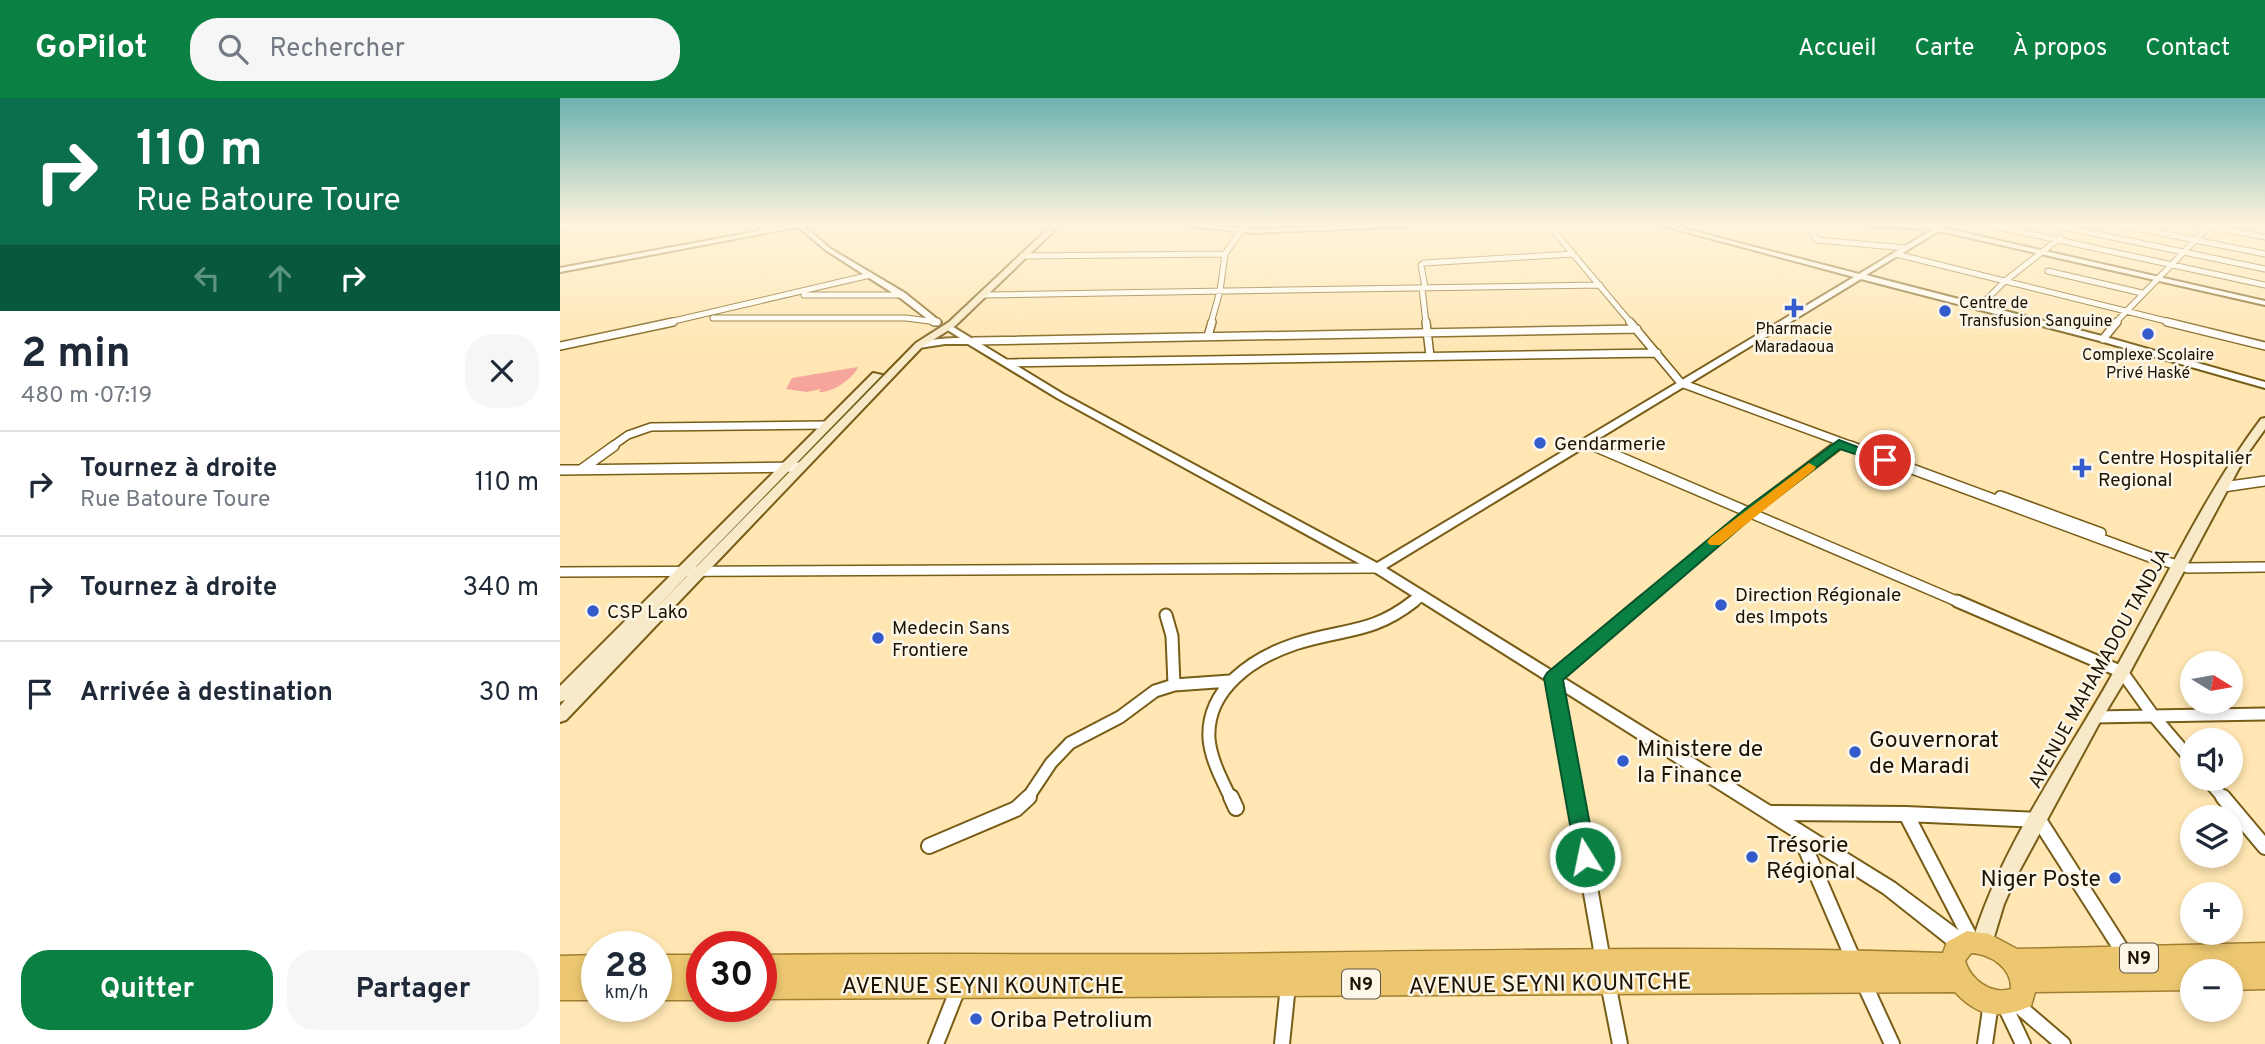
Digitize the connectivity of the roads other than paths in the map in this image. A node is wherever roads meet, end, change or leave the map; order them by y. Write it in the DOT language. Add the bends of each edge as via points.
graph roads {
  1 [pos="859,268"];
  2 [pos="1001,268"];
  3 [pos="1010,268"];
  4 [pos="1223,268"];
  5 [pos="1421,268"];
  6 [pos="1585,268"];
  7 [pos="1825,268"];
  8 [pos="1873,268"];
  9 [pos="1953,268"];
  10 [pos="2021,268"];
  11 [pos="2113,268"];
  12 [pos="2166,268"];
  13 [pos="2189,268"];
  14 [pos="2048,271"];
  15 [pos="870,275"];
  16 [pos="1858,277"];
  17 [pos="2157,278"];
  18 [pos="2005,281"];
  19 [pos="1600,285"];
  20 [pos="2265,285"];
  21 [pos="1423,288"];
  22 [pos="1220,291"];
  23 [pos="2142,293"];
  24 [pos="789,295"];
  25 [pos="902,295"];
  26 [pos="983,295"];
  27 [pos="2265,303"];
  28 [pos="1978,307"];
  29 [pos="2125,311"];
  30 [pos="695,317"];
  31 [pos="942,324"];
  32 [pos="1637,329"];
  33 [pos="1427,333"];
  34 [pos="1208,337"];
  35 [pos="2103,339"];
  36 [pos="974,341"];
  37 [pos="919,345"];
  38 [pos="2264,345"];
  39 [pos="560,346"];
  40 [pos="1657,353"];
  41 [pos="1430,356"];
  42 [pos="1007,363"];
  43 [pos="1682,380"];
  44 [pos="2265,385"];
  45 [pos="826,425"];
  46 [pos="2264,427"];
  47 [pos="1585,442"];
  48 [pos="1839,444"];
  49 [pos="784,467"];
  50 [pos="800,467"];
  51 [pos="582,469"];
  52 [pos="560,470"];
  53 [pos="2265,481"];
  54 [pos="2223,487"];
  55 [pos="1750,512"];
  56 [pos="2057,520"];
  57 [pos="2179,563"];
  58 [pos="1377,568"];
  59 [pos="2265,568"];
  60 [pos="700,571"];
  61 [pos="560,572"];
  62 [pos="682,572"];
  63 [pos="1422,596"];
  64 [pos="1166,615"];
  65 [pos="2122,672"];
  66 [pos="1553,678"];
  67 [pos="1230,681"];
  68 [pos="1174,685"];
  69 [pos="560,696"];
  70 [pos="2152,714"];
  71 [pos="2265,714"];
  72 [pos="560,716"];
  73 [pos="2094,716"];
  74 [pos="2180,747"];
  75 [pos="2217,791"];
  76 [pos="1236,808"];
  77 [pos="1770,813"];
  78 [pos="1906,814"];
  79 [pos="2039,820"];
  80 [pos="1797,830"];
  81 [pos="929,846"];
  82 [pos="2265,847"];
  83 [pos="2265,954"];
  84 [pos="1966,955"];
  85 [pos="581,967"];
  86 [pos="777,967"];
  87 [pos="560,968"];
  88 [pos="2134,968"];
  89 [pos="1858,970"];
  90 [pos="1605,971"];
  91 [pos="964,974"];
  92 [pos="2180,976"];
  93 [pos="2265,977"];
  94 [pos="2243,978"];
  95 [pos="1288,985"];
  96 [pos="777,986"];
  97 [pos="560,988"];
  98 [pos="581,988"];
  99 [pos="2009,990"];
  100 [pos="936,1044"];
  101 [pos="1282,1044"];
  102 [pos="1620,1044"];
  103 [pos="1892,1044"];
  104 [pos="1985,1044"];
  105 [pos="2023,1044"];
  106 [pos="2063,1044"];
  1 -- 15 [label="street"];
  2 -- 31 [label="main road"];
  3 -- 26 [label="main road"];
  4 -- 22 [label="street"];
  5 -- 21 [label="street"];
  6 -- 19 [label="street"];
  7 -- 16 [label="street"];
  8 -- 16 [label="street"];
  9 -- 18 [label="street"];
  10 -- 18 [label="street"];
  11 -- 17 [label="street"];
  12 -- 17 [label="street"];
  13 -- 20 [label="street"];
  14 -- 23 [label="street"];
  15 -- 24 [label="street"];
  15 -- 25 [label="street"];
  16 -- 28 [label="street"];
  16 -- 43 [label="street"];
  17 -- 23 [label="street"];
  17 -- 27 [label="street"];
  18 -- 28 [label="street"];
  18 -- 29 [label="street"];
  19 -- 21 [label="street"];
  19 -- 32 [label="street"];
  21 -- 22 [label="street"];
  21 -- 33 [label="street"];
  22 -- 26 [label="street"];
  22 -- 34 [label="street"];
  23 -- 29 [label="street"];
  24 -- 25 [label="street"];
  24 -- 30 [label="street"];
  25 -- 31 [label="street"];
  26 -- 31 [label="main road"];
  28 -- 35 [label="street"];
  29 -- 35 [label="street"];
  29 -- 38 [label="street"];
  30 -- 31 [label="street" via="906,318"];
  30 -- 39 [label="street"];
  31 -- 36 [label="street"];
  31 -- 37 [label="main road"];
  31 -- 45 [label="main road" via="901,351"];
  32 -- 33 [label="street"];
  32 -- 40 [label="street"];
  33 -- 34 [label="street"];
  33 -- 41 [label="street"];
  34 -- 36 [label="street"];
  35 -- 44 [label="street"];
  36 -- 37 [label="street"];
  36 -- 42 [label="street"];
  37 -- 50 [label="main road"];
  40 -- 41 [label="street"];
  40 -- 43 [label="street"];
  41 -- 42 [label="street"];
  42 -- 58 [label="street"];
  43 -- 47 [label="street"];
  43 -- 48 [label="street"];
  43 -- 56 [label="street"];
  45 -- 49 [label="main road"];
  45 -- 51 [label="street" via="652,427 628,435"];
  46 -- 54 [label="main road, AVENUE MAHAMADOU TANDJA" via="2249,440"];
  47 -- 55 [label="street"];
  47 -- 58 [label="street"];
  48 -- 55 [label="street"];
  48 -- 56 [label="street"];
  49 -- 50 [label="street"];
  49 -- 51 [label="street"];
  49 -- 62 [label="main road"];
  50 -- 60 [label="main road"];
  51 -- 52 [label="street"];
  53 -- 54 [label="street"];
  54 -- 57 [label="main road, AVENUE MAHAMADOU TANDJA"];
  55 -- 65 [label="street"];
  55 -- 66 [label="street"];
  56 -- 57 [label="street"];
  57 -- 59 [label="street" via="2200,568"];
  57 -- 65 [label="main road, AVENUE MAHAMADOU TANDJA"];
  58 -- 60 [label="street"];
  58 -- 63 [label="street"];
  60 -- 62 [label="street"];
  60 -- 72 [label="main road"];
  61 -- 62 [label="street"];
  62 -- 69 [label="main road"];
  63 -- 66 [label="street"];
  63 -- 67 [label="street" via="1385,622 1284,648"];
  64 -- 68 [label="street" via="1172,636"];
  65 -- 70 [label="street"];
  65 -- 73 [label="main road, AVENUE MAHAMADOU TANDJA"];
  66 -- 77 [label="street"];
  66 -- 90 [label="street"];
  67 -- 68 [label="street"];
  67 -- 76 [label="street" via="1221,693 1209,735 1217,768"];
  68 -- 81 [label="street" via="1155,691 1120,717 1070,743 1051,763 1033,794 1016,809"];
  70 -- 71 [label="street"];
  70 -- 73 [label="street"];
  70 -- 74 [label="street"];
  73 -- 79 [label="main road, AVENUE MAHAMADOU TANDJA"];
  75 -- 82 [label="street"];
  77 -- 78 [label="street"];
  77 -- 80 [label="street"];
  78 -- 79 [label="street"];
  78 -- 84 [label="street"];
  79 -- 84 [label="main road, AVENUE MAHAMADOU TANDJA"];
  79 -- 88 [label="street"];
  80 -- 84 [label="street" via="1889,888"];
  80 -- 89 [label="street"];
  83 -- 88 [label="highway, N9"];
  84 -- 89 [label="highway, AVENUE SEYNI KOUNTCHE / N9"];
  84 -- 99 [label="highway" via="1979,996"];
  84 -- 99 [label="highway, N9" via="1998,949"];
  85 -- 87 [label="highway"];
  86 -- 91 [label="highway, AVENUE SEYNI KOUNTCHE / N9"];
  88 -- 92 [label="highway, N9"];
  88 -- 99 [label="highway, N9"];
  89 -- 90 [label="highway, AVENUE SEYNI KOUNTCHE / N9"];
  89 -- 103 [label="street"];
  90 -- 91 [label="highway, AVENUE SEYNI KOUNTCHE / N9" via="1218,965"];
  90 -- 95 [label="highway, AVENUE SEYNI KOUNTCHE / N9"];
  90 -- 102 [label="street"];
  91 -- 95 [label="highway, AVENUE SEYNI KOUNTCHE / N9"];
  91 -- 96 [label="highway, AVENUE SEYNI KOUNTCHE / N9"];
  91 -- 100 [label="street"];
  93 -- 94 [label="highway"];
  95 -- 101 [label="street"];
  97 -- 98 [label="highway"];
  99 -- 104 [label="street"];
  99 -- 105 [label="street"];
  99 -- 106 [label="street"];
}
